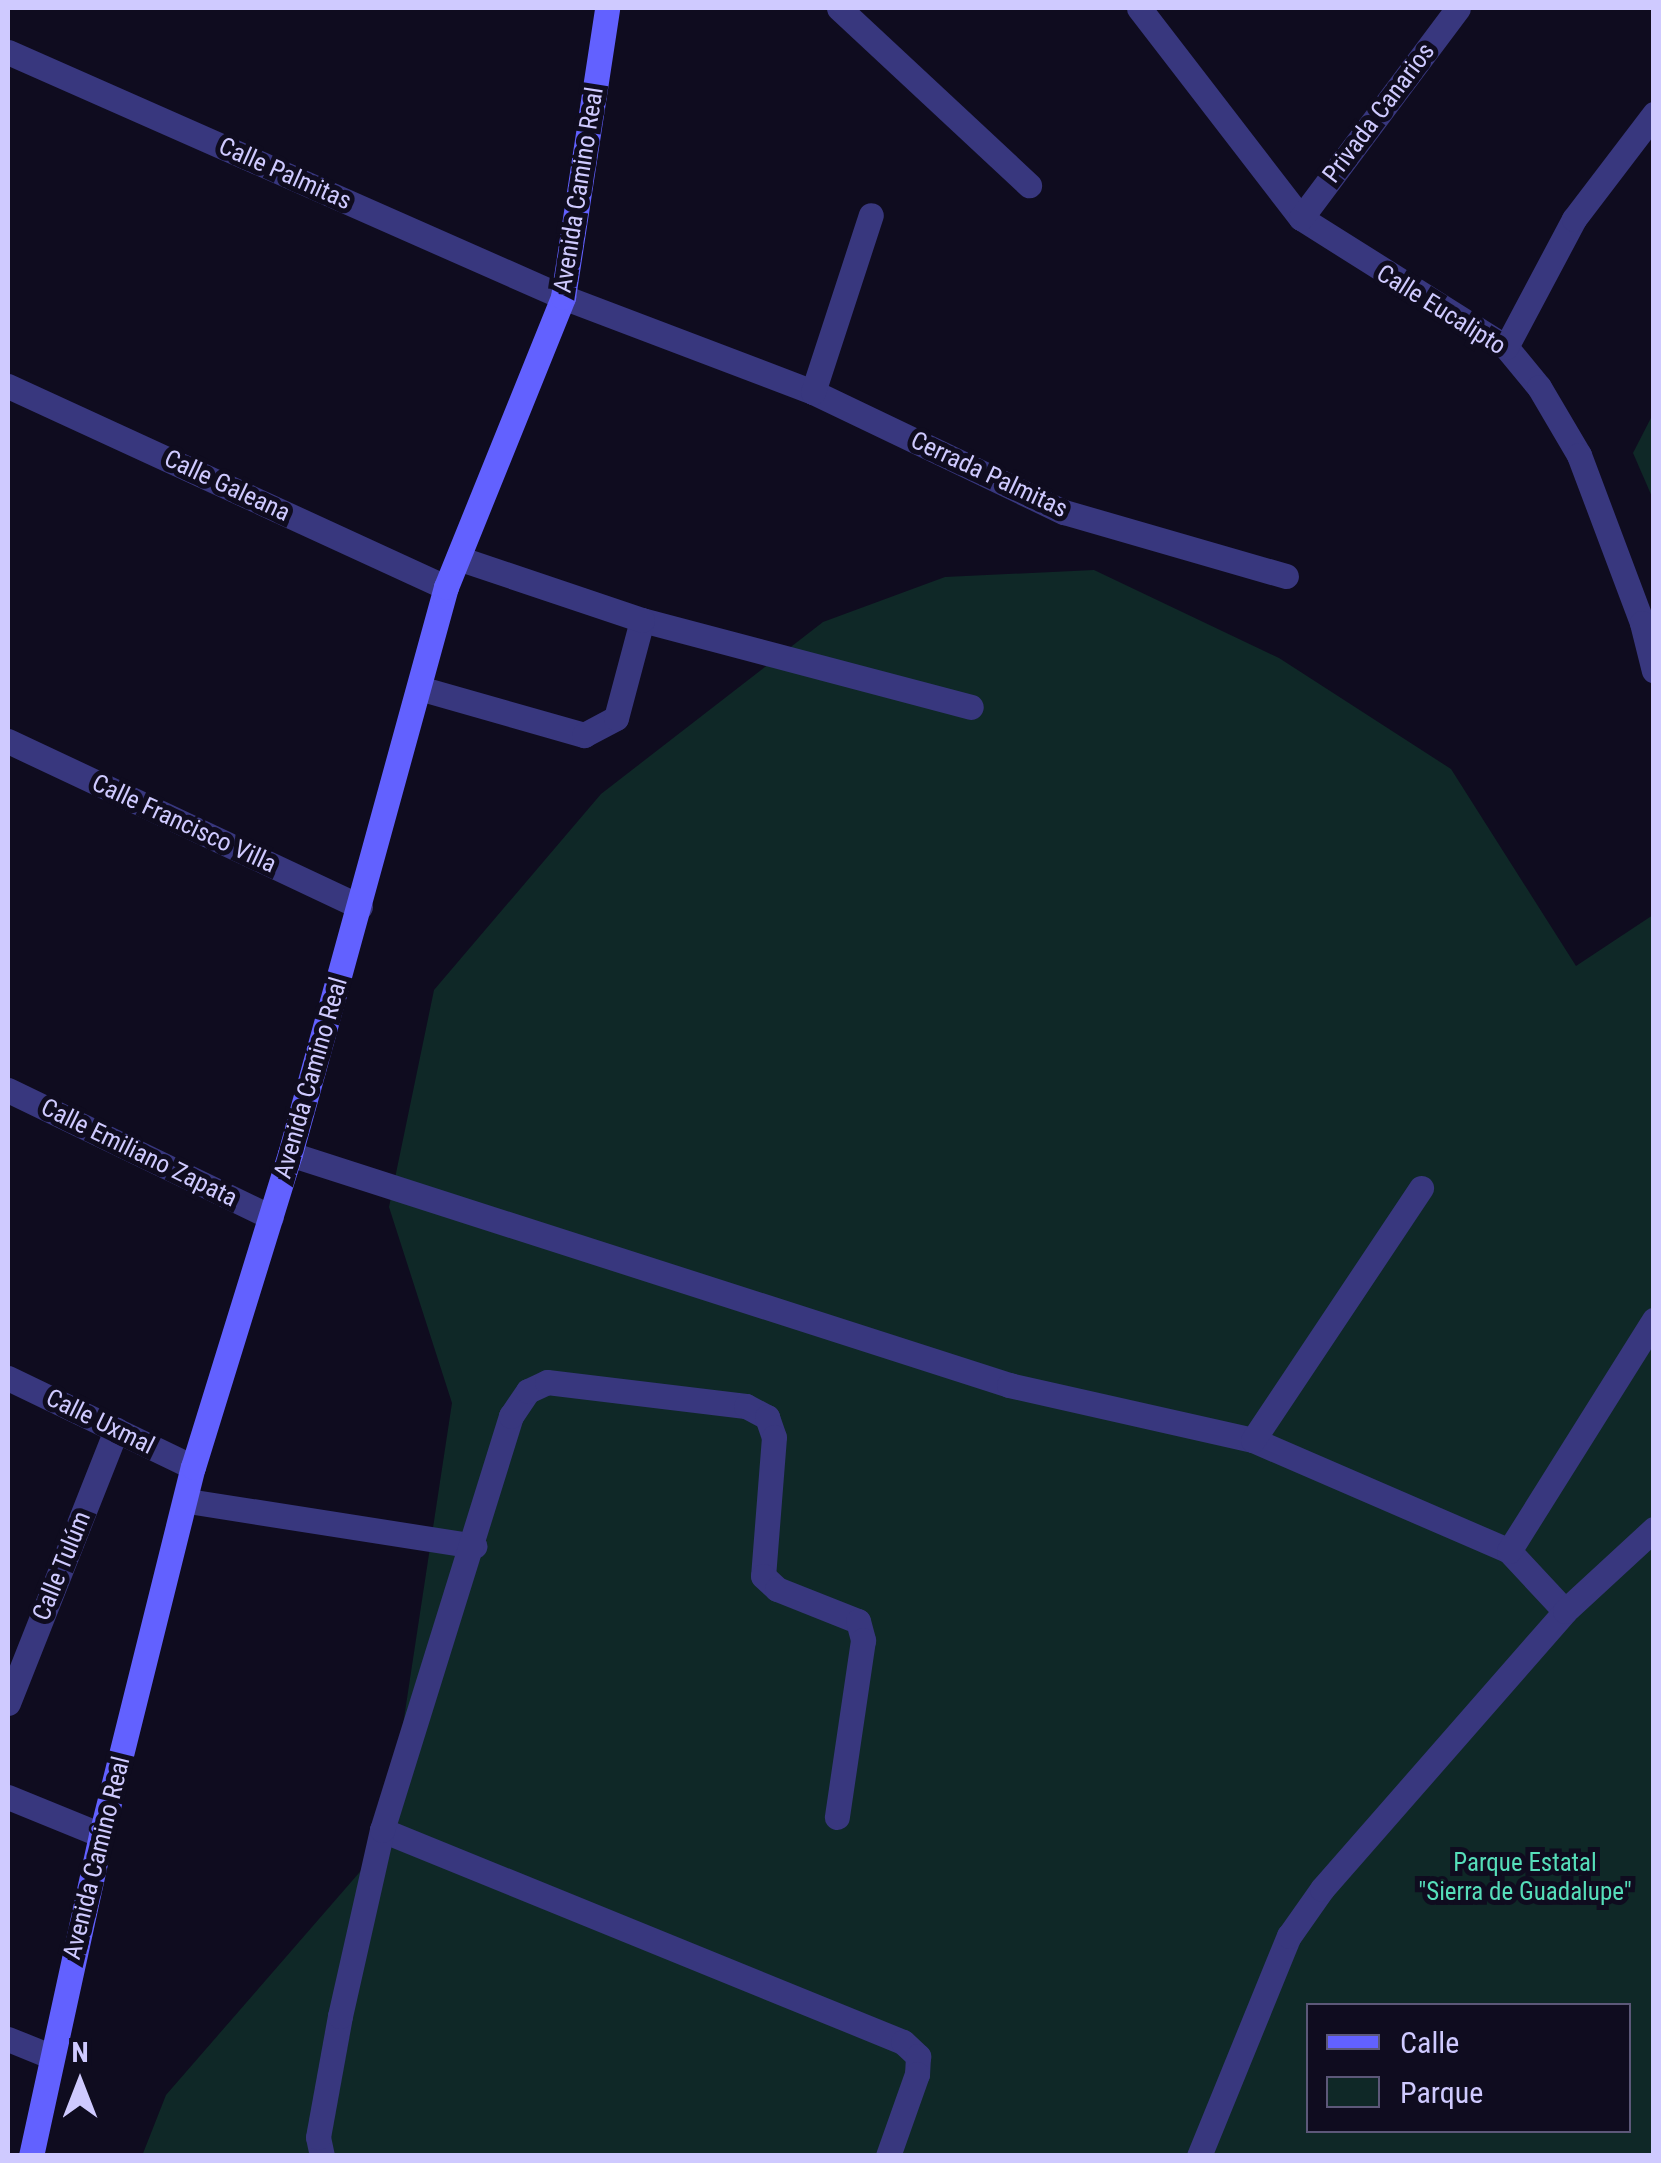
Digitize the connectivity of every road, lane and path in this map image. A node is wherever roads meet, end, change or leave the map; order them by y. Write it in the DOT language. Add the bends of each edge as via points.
graph roads {
  1 [pos="607,8"];
  2 [pos="838,8"];
  3 [pos="1139,8"];
  4 [pos="1458,8"];
  5 [pos="8,52"];
  6 [pos="1654,114"];
  7 [pos="1029,185"];
  8 [pos="871,215"];
  9 [pos="1301,218"];
  10 [pos="563,298"];
  11 [pos="1506,347"];
  12 [pos="8,386"];
  13 [pos="813,392"];
  14 [pos="458,558"];
  15 [pos="1286,576"];
  16 [pos="446,587"];
  17 [pos="642,620"];
  18 [pos="1654,671"];
  19 [pos="419,688"];
  20 [pos="972,707"];
  21 [pos="8,741"];
  22 [pos="360,907"];
  23 [pos="8,1090"];
  24 [pos="290,1154"];
  25 [pos="1420,1188"];
  26 [pos="271,1217"];
  27 [pos="1654,1320"];
  28 [pos="8,1378"];
  29 [pos="116,1430"];
  30 [pos="1253,1440"];
  31 [pos="192,1467"];
  32 [pos="188,1501"];
  33 [pos="1654,1530"];
  34 [pos="474,1546"];
  35 [pos="1509,1551"];
  36 [pos="1565,1611"];
  37 [pos="8,1702"];
  38 [pos="8,1797"];
  39 [pos="836,1817"];
  40 [pos="382,1830"];
  41 [pos="101,1835"];
  42 [pos="8,2039"];
  43 [pos="50,2056"];
  44 [pos="31,2156"];
  45 [pos="322,2156"];
  46 [pos="888,2156"];
  47 [pos="1199,2156"];
  1 -- 10 [label="street, Avenida Camino Real"];
  2 -- 7 [label="street"];
  3 -- 9 [label="street, Calle Eucalipto"];
  4 -- 9 [label="street, Privada Canarios"];
  5 -- 10 [label="street, Calle Palmitas"];
  6 -- 11 [label="street" via="1574,218"];
  8 -- 13 [label="street"];
  9 -- 11 [label="street, Calle Eucalipto"];
  10 -- 13 [label="street, Cerrada Palmitas"];
  10 -- 14 [label="street, Avenida Camino Real"];
  11 -- 18 [label="street, Calle Eucalipto" via="1579,454"];
  12 -- 16 [label="street, Calle Galeana"];
  13 -- 15 [label="street, Cerrada Palmitas" via="1064,512"];
  14 -- 16 [label="street, Avenida Camino Real"];
  14 -- 17 [label="street"];
  16 -- 19 [label="street, Avenida Camino Real"];
  17 -- 19 [label="street" via="616,718 602,730 584,735"];
  17 -- 20 [label="street"];
  19 -- 22 [label="street, Avenida Camino Real"];
  21 -- 22 [label="street, Calle Francisco Villa"];
  22 -- 24 [label="street, Avenida Camino Real"];
  23 -- 26 [label="street, Calle Emiliano Zapata"];
  24 -- 26 [label="street, Avenida Camino Real"];
  24 -- 30 [label="street" via="1010,1386"];
  25 -- 30 [label="street"];
  26 -- 31 [label="street, Avenida Camino Real"];
  27 -- 35 [label="street"];
  28 -- 29 [label="street, Calle Uxmal"];
  29 -- 31 [label="street, Calle Uxmal"];
  29 -- 37 [label="street, Calle Tulúm"];
  30 -- 35 [label="street"];
  31 -- 32 [label="street, Avenida Camino Real"];
  32 -- 34 [label="street"];
  32 -- 41 [label="street, Avenida Camino Real"];
  33 -- 36 [label="street"];
  34 -- 39 [label="street" via="511,1416 547,1382 746,1406 766,1417 774,1436 763,1576 777,1590 858,1622 864,1640"];
  34 -- 40 [label="street"];
  35 -- 36 [label="street"];
  36 -- 47 [label="street" via="1288,1936"];
  38 -- 41 [label="street"];
  40 -- 45 [label="street" via="337,2033 318,2137"];
  40 -- 46 [label="street" via="902,2042 918,2056 917,2074"];
  41 -- 43 [label="street, Avenida Camino Real"];
  42 -- 43 [label="street"];
  43 -- 44 [label="street, Avenida Camino Real"];
}
